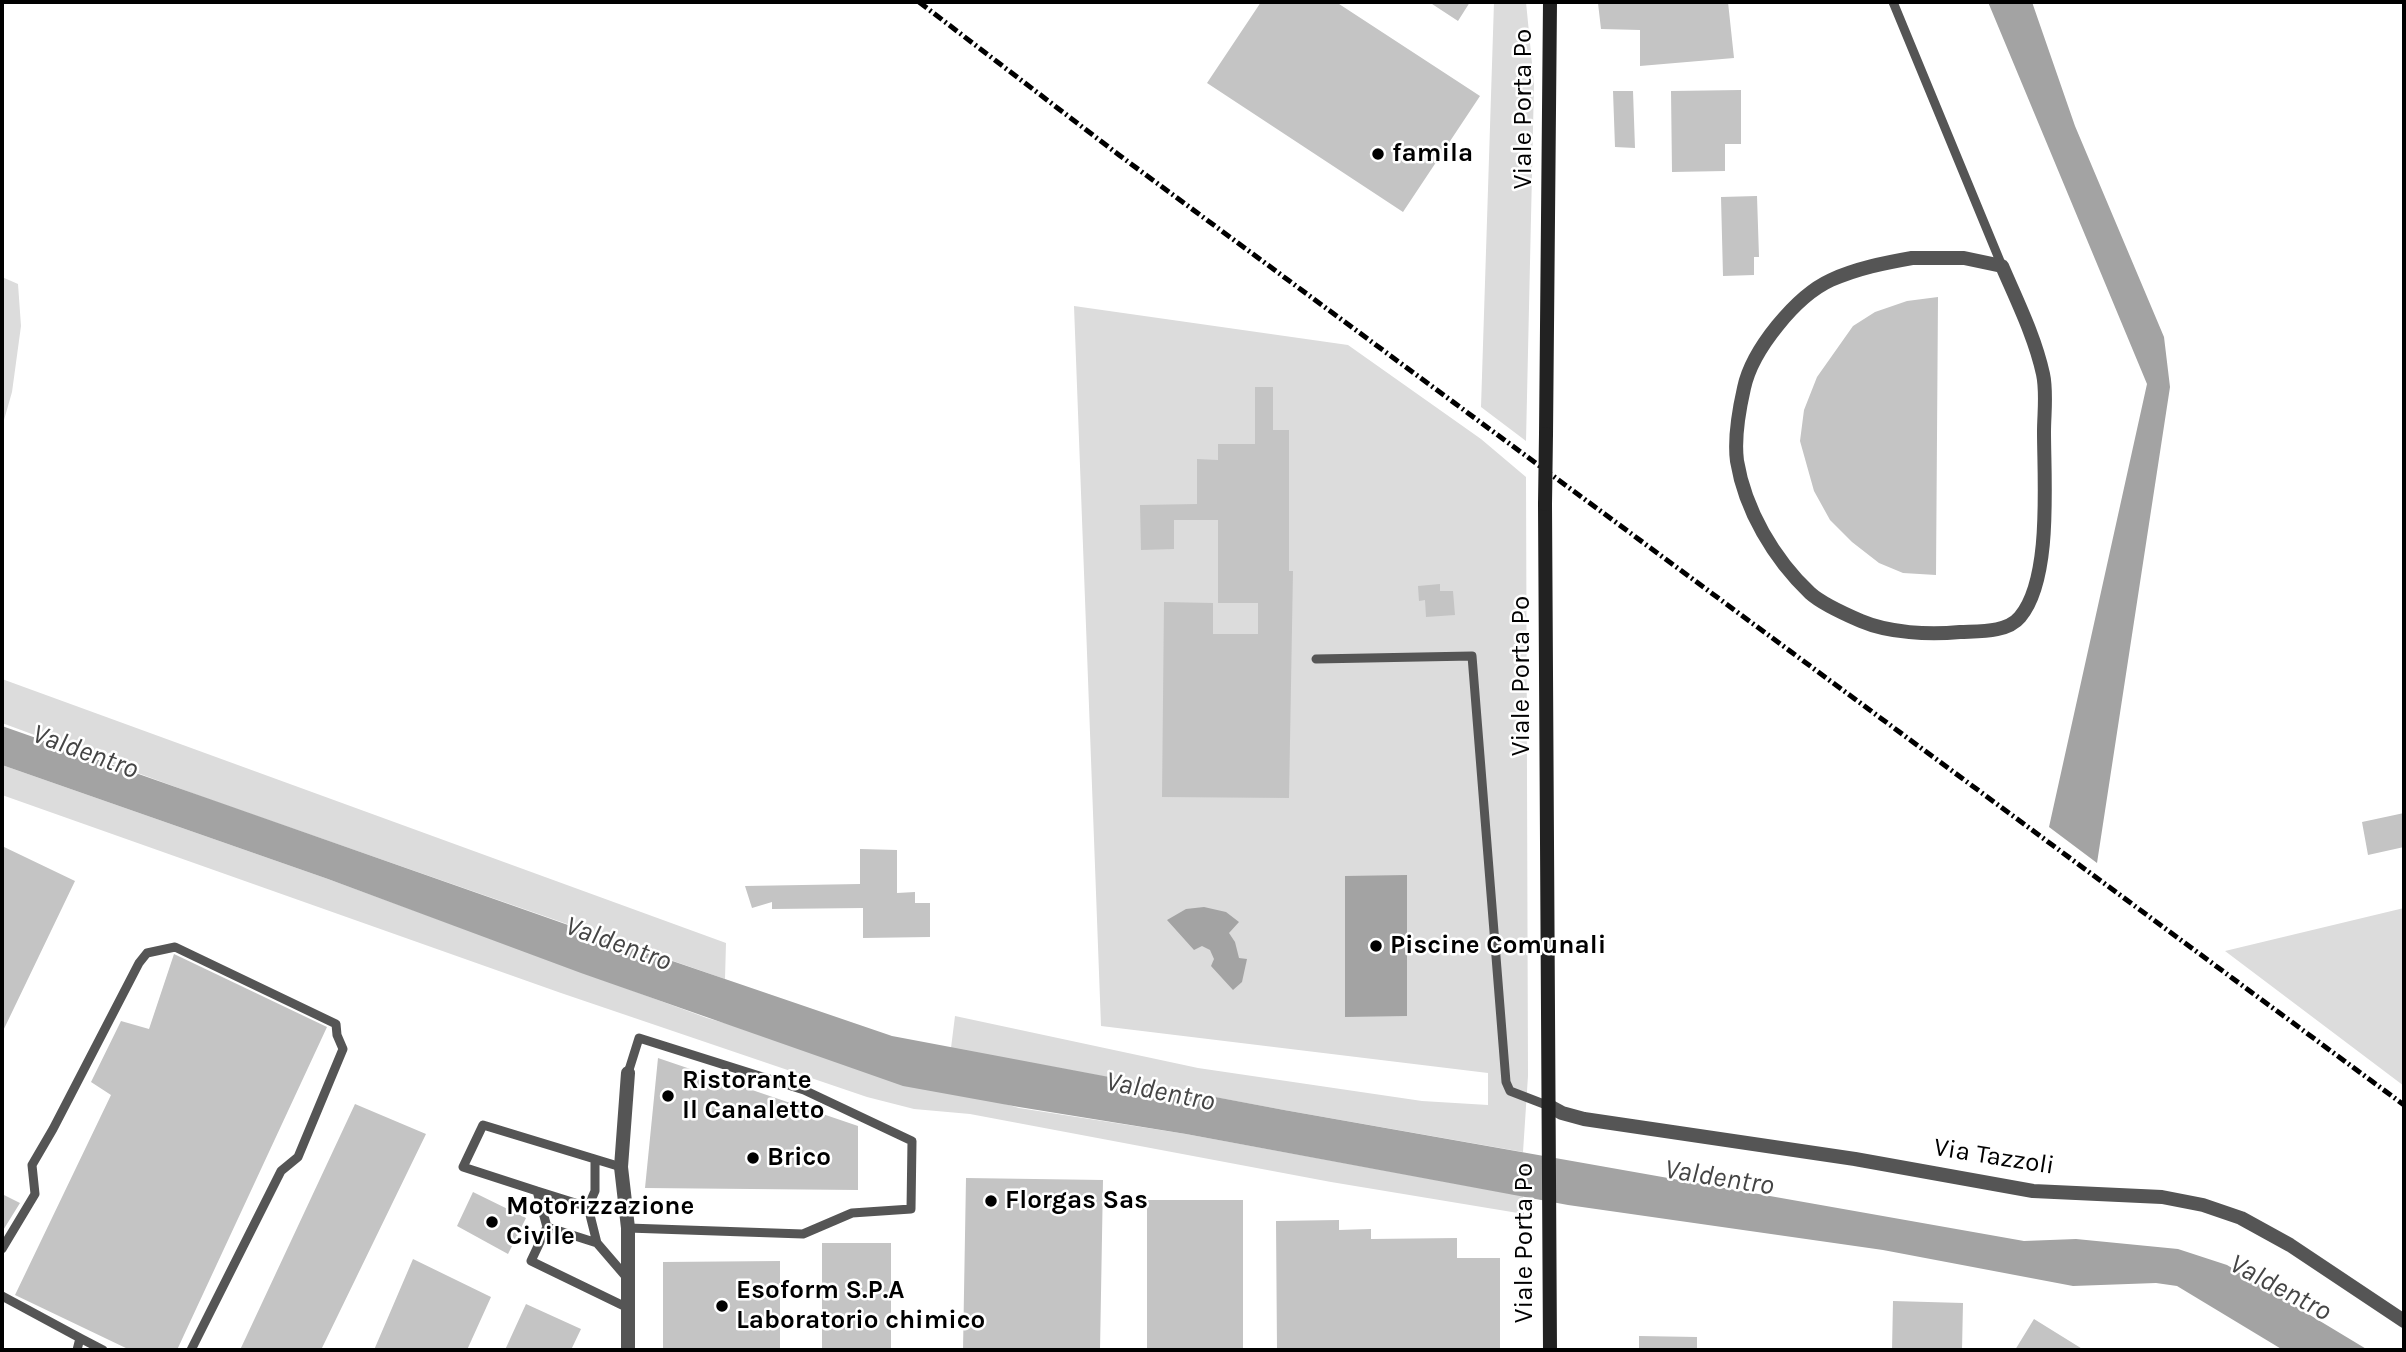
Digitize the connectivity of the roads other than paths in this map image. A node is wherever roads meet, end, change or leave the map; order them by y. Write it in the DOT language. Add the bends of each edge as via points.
graph roads {
  1 [pos="1550,2"];
  2 [pos="1893,2"];
  3 [pos="2002,265"];
  4 [pos="1316,659"];
  5 [pos="628,1073"];
  6 [pos="1549,1107"];
  7 [pos="595,1160"];
  8 [pos="621,1167"];
  9 [pos="537,1191"];
  10 [pos="588,1207"];
  11 [pos="547,1227"];
  12 [pos="628,1228"];
  13 [pos="597,1243"];
  14 [pos="2,1250"];
  15 [pos="628,1280"];
  16 [pos="2,1296"];
  17 [pos="628,1308"];
  18 [pos="2404,1321"];
  19 [pos="80,1338"];
  20 [pos="77,1350"];
  21 [pos="103,1350"];
  22 [pos="191,1350"];
  23 [pos="628,1350"];
  24 [pos="1550,1350"];
  1 -- 6 [label="main road, Viale Porta Po, bridge" via="1545,505"];
  2 -- 3 [label="lane"];
  3 -- 3 [label="street" via="2044,376 2043,542 2034,593 2019,619 1997,629 1953,633 1862,622 1812,595 1776,555 1751,507 1737,460 1739,412 1747,374 1768,338 1795,306 1828,281 1868,266 1912,258 1964,258"];
  4 -- 6 [label="lane" via="1472,656 1506,1082 1510,1091"];
  5 -- 8 [label="street"];
  5 -- 12 [label="lane" via="639,1038 804,1090 912,1141 911,1209 852,1213 803,1234"];
  6 -- 18 [label="street, Via Tazzoli" via="1584,1119 2033,1191 2162,1197 2203,1205 2241,1218 2290,1245"];
  6 -- 24 [label="main road, Viale Porta Po"];
  7 -- 8 [label="lane"];
  7 -- 9 [label="lane" via="482,1125 463,1167"];
  7 -- 10 [label="lane" via="595,1191"];
  8 -- 12 [label="street"];
  9 -- 10 [label="lane"];
  9 -- 11 [label="lane"];
  10 -- 13 [label="lane"];
  11 -- 13 [label="lane"];
  11 -- 17 [label="lane" via="531,1261"];
  12 -- 15 [label="street"];
  13 -- 15 [label="lane"];
  14 -- 22 [label="lane" via="35,1194 32,1165 147,953 175,947 336,1024 343,1049 298,1157 281,1171"];
  15 -- 17 [label="street"];
  16 -- 19 [label="lane"];
  17 -- 23 [label="street"];
  19 -- 20 [label="lane"];
  19 -- 21 [label="lane"];
}
